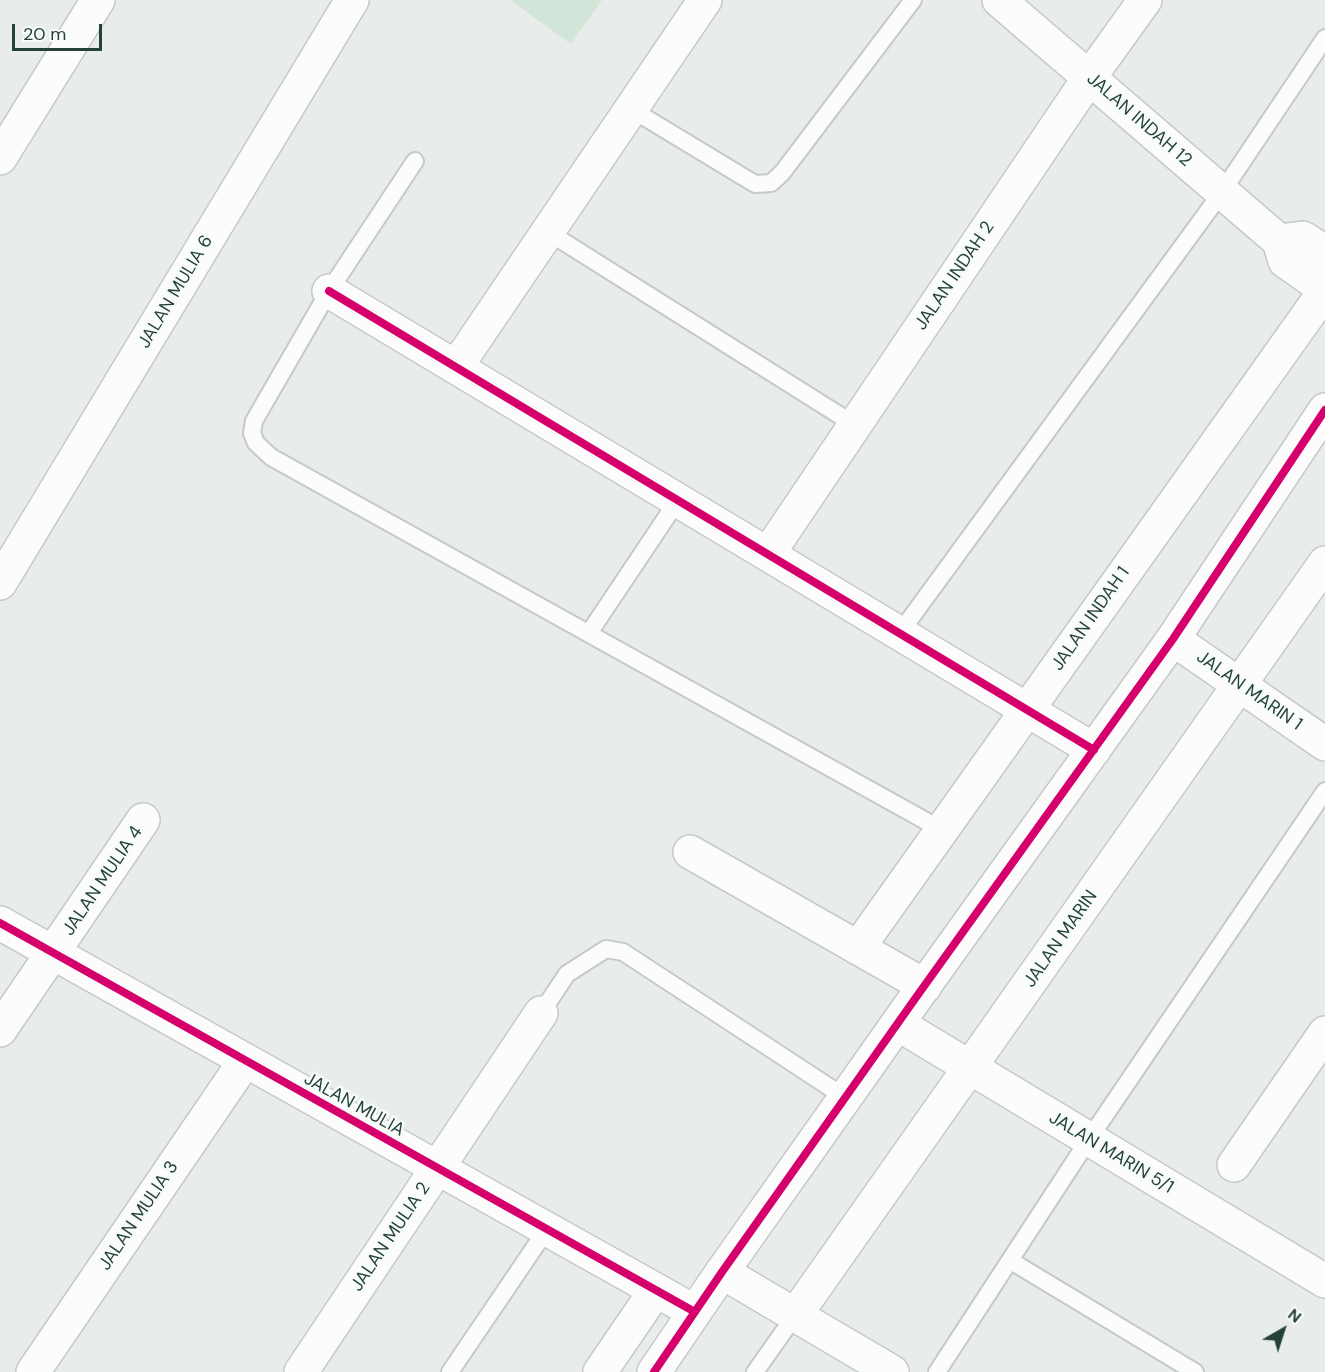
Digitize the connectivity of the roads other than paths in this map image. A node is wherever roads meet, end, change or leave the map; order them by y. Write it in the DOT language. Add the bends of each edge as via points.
graph roads {
  1 [pos="98,0"];
  2 [pos="352,0"];
  3 [pos="705,0"];
  4 [pos="913,0"];
  5 [pos="999,0"];
  6 [pos="1145,0"];
  7 [pos="1325,38"];
  8 [pos="1089,78"];
  9 [pos="631,108"];
  10 [pos="0,158"];
  11 [pos="416,161"];
  12 [pos="1222,192"];
  13 [pos="548,232"];
  14 [pos="1279,241"];
  15 [pos="1325,252"];
  16 [pos="1325,290"];
  17 [pos="329,291"];
  18 [pos="456,367"];
  19 [pos="1325,410"];
  20 [pos="855,425"];
  21 [pos="678,500"];
  22 [pos="768,554"];
  23 [pos="1325,563"];
  24 [pos="0,583"];
  25 [pos="589,633"];
  26 [pos="899,634"];
  27 [pos="1173,639"];
  28 [pos="1239,685"];
  29 [pos="1027,710"];
  30 [pos="1325,744"];
  31 [pos="1094,750"];
  32 [pos="1325,791"];
  33 [pos="143,820"];
  34 [pos="942,830"];
  35 [pos="690,852"];
  36 [pos="0,922"];
  37 [pos="858,948"];
  38 [pos="54,954"];
  39 [pos="925,986"];
  40 [pos="541,1013"];
  41 [pos="898,1024"];
  42 [pos="0,1030"];
  43 [pos="1325,1033"];
  44 [pos="245,1061"];
  45 [pos="970,1067"];
  46 [pos="846,1098"];
  47 [pos="1089,1139"];
  48 [pos="1234,1166"];
  49 [pos="437,1168"];
  50 [pos="547,1229"];
  51 [pos="1011,1261"];
  52 [pos="722,1272"];
  53 [pos="1324,1278"];
  54 [pos="656,1290"];
  55 [pos="695,1312"];
  56 [pos="796,1314"];
  57 [pos="33,1372"];
  58 [pos="301,1372"];
  59 [pos="450,1372"];
  60 [pos="600,1372"];
  61 [pos="654,1372"];
  62 [pos="755,1372"];
  63 [pos="892,1372"];
  64 [pos="937,1372"];
  65 [pos="1195,1372"];
  1 -- 10 [label="street"];
  2 -- 24 [label="street, JALAN MULIA 6"];
  3 -- 9 [label="street"];
  4 -- 9 [label="lane" via="771,183 755,184"];
  5 -- 8 [label="street, JALAN INDAH 12"];
  6 -- 8 [label="street, JALAN INDAH 2"];
  7 -- 12 [label="lane"];
  8 -- 12 [label="street, JALAN INDAH 12"];
  8 -- 20 [label="street, JALAN INDAH 2"];
  9 -- 13 [label="street"];
  11 -- 17 [label="lane"];
  12 -- 14 [label="street, JALAN INDAH 12"];
  12 -- 26 [label="lane"];
  13 -- 18 [label="street"];
  13 -- 20 [label="lane"];
  14 -- 15 [label="street" via="1303,238"];
  14 -- 16 [label="street, JALAN INDAH 12" via="1285,261"];
  16 -- 29 [label="street, JALAN INDAH 1"];
  17 -- 18 [label="street"];
  17 -- 25 [label="lane" via="254,421 252,433 256,443 271,457"];
  18 -- 21 [label="street"];
  19 -- 27 [label="street"];
  20 -- 22 [label="street, JALAN INDAH 2"];
  21 -- 22 [label="street"];
  21 -- 25 [label="lane"];
  22 -- 26 [label="street"];
  23 -- 28 [label="street, JALAN MARIN"];
  25 -- 34 [label="lane"];
  26 -- 29 [label="street"];
  27 -- 28 [label="street, JALAN MARIN 1"];
  27 -- 31 [label="street"];
  28 -- 30 [label="street, JALAN MARIN 1"];
  28 -- 45 [label="street, JALAN MARIN"];
  29 -- 31 [label="street"];
  29 -- 34 [label="street, JALAN INDAH 1"];
  31 -- 39 [label="street"];
  32 -- 47 [label="lane"];
  33 -- 38 [label="street, JALAN MULIA 4"];
  34 -- 37 [label="street, JALAN INDAH 1"];
  35 -- 37 [label="street"];
  36 -- 38 [label="street, JALAN MULIA"];
  37 -- 39 [label="street"];
  38 -- 42 [label="street, JALAN MULIA 4"];
  38 -- 44 [label="street, JALAN MULIA"];
  39 -- 41 [label="street"];
  40 -- 46 [label="lane" via="567,974 606,949 623,952"];
  40 -- 49 [label="street, JALAN MULIA 2"];
  41 -- 45 [label="street, JALAN MARIN 5/1"];
  41 -- 46 [label="street"];
  43 -- 48 [label="street"];
  44 -- 49 [label="street, JALAN MULIA"];
  44 -- 57 [label="street, JALAN MULIA 3"];
  45 -- 47 [label="street, JALAN MARIN 5/1"];
  45 -- 56 [label="street, JALAN MARIN"];
  46 -- 52 [label="street"];
  47 -- 51 [label="lane"];
  47 -- 53 [label="street, JALAN MARIN 5/1"];
  49 -- 50 [label="street, JALAN MULIA"];
  49 -- 58 [label="street, JALAN MULIA 2"];
  50 -- 54 [label="street, JALAN MULIA"];
  50 -- 59 [label="lane"];
  51 -- 64 [label="lane"];
  51 -- 65 [label="lane"];
  52 -- 55 [label="street"];
  52 -- 56 [label="street"];
  54 -- 55 [label="street, JALAN MULIA"];
  54 -- 60 [label="street"];
  55 -- 61 [label="street"];
  56 -- 62 [label="lane"];
  56 -- 63 [label="street"];
}
